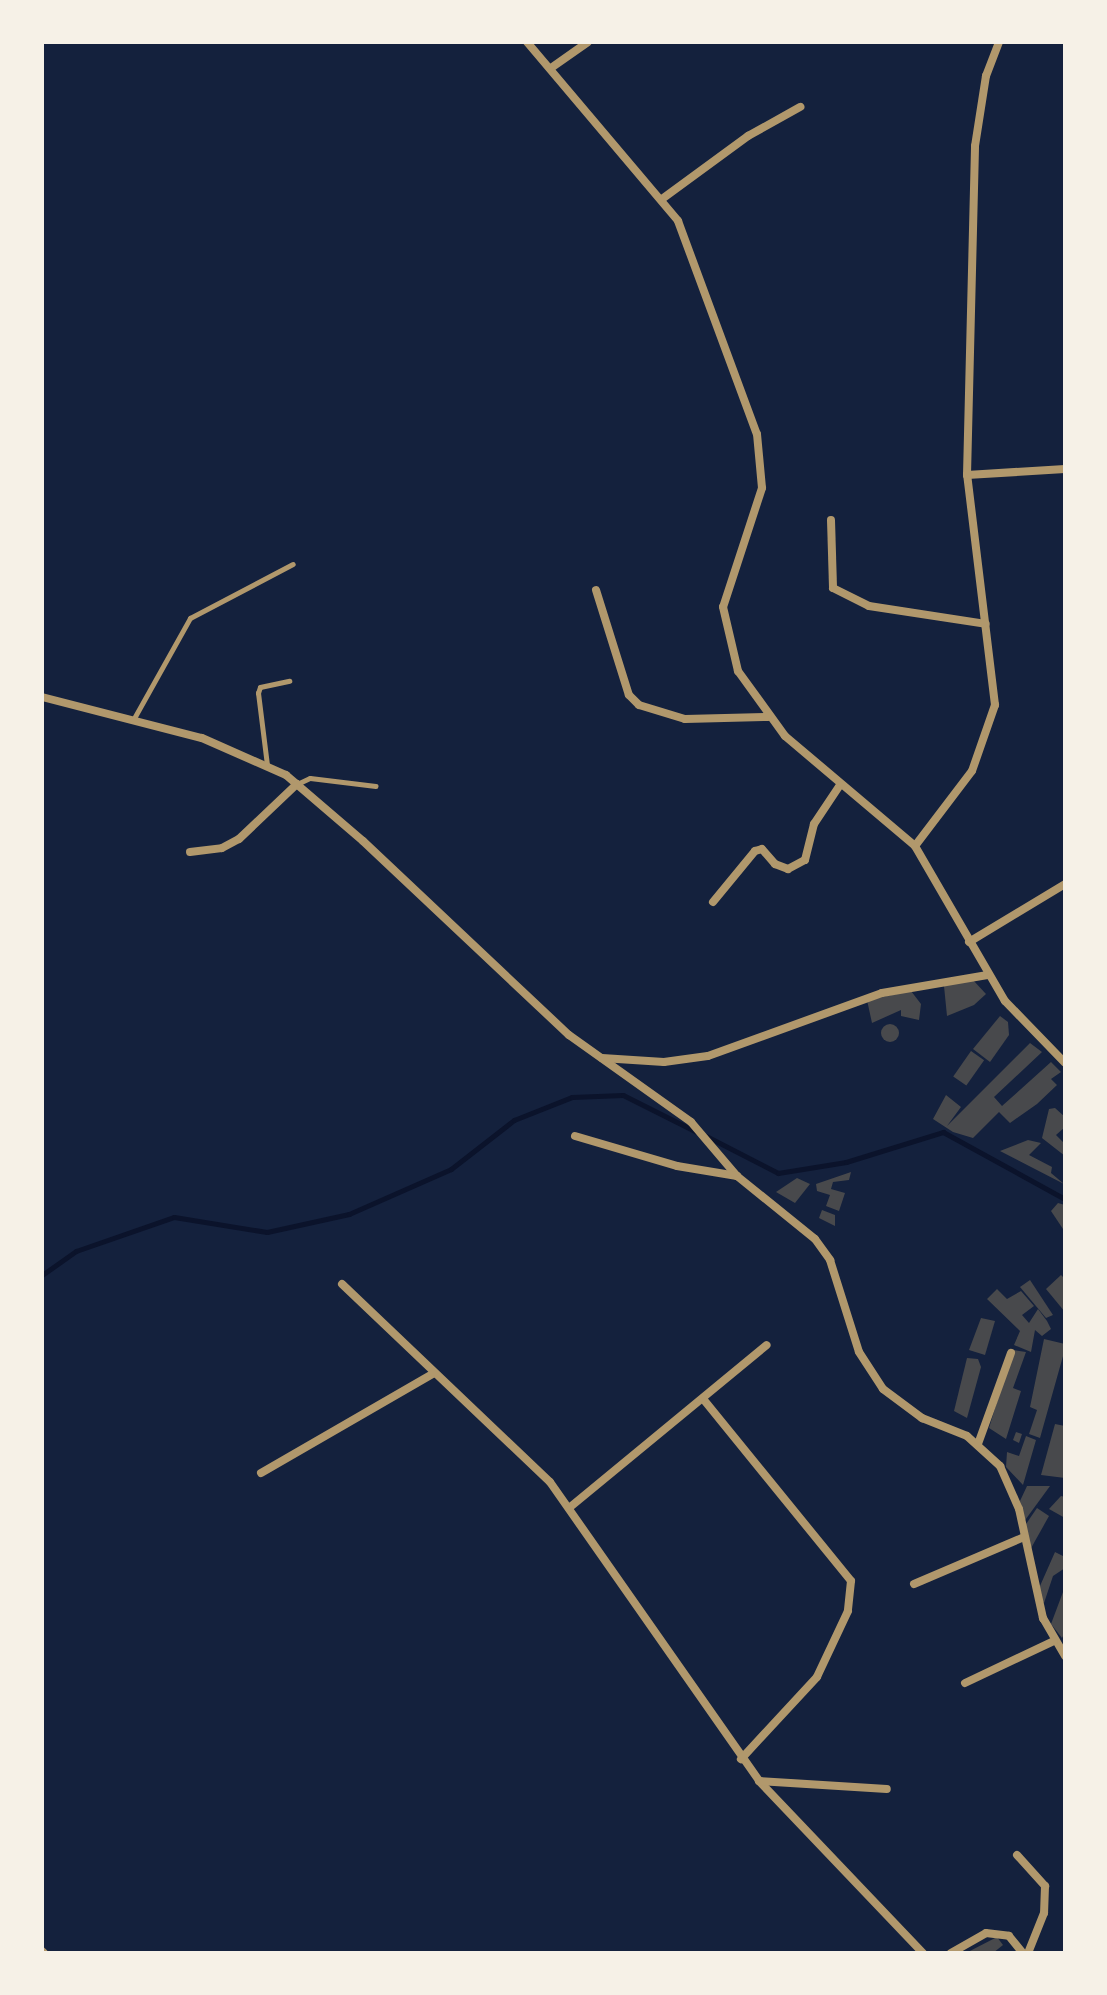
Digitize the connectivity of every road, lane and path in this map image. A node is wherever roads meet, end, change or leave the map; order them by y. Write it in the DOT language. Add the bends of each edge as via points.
graph roads {
  1 [pos="527,42"];
  2 [pos="588,42"];
  3 [pos="999,42"];
  4 [pos="551,68"];
  5 [pos="800,107"];
  6 [pos="662,199"];
  7 [pos="1065,469"];
  8 [pos="967,475"];
  9 [pos="831,520"];
  10 [pos="293,564"];
  11 [pos="596,590"];
  12 [pos="986,624"];
  13 [pos="289,681"];
  14 [pos="42,697"];
  15 [pos="768,717"];
  16 [pos="133,720"];
  17 [pos="267,765"];
  18 [pos="297,784"];
  19 [pos="840,785"];
  20 [pos="376,786"];
  21 [pos="915,846"];
  22 [pos="190,852"];
  23 [pos="1065,884"];
  24 [pos="713,902"];
  25 [pos="969,942"];
  26 [pos="987,975"];
  27 [pos="599,1058"];
  28 [pos="1064,1059"];
  29 [pos="575,1136"];
  30 [pos="737,1176"];
  31 [pos="342,1284"];
  32 [pos="767,1345"];
  33 [pos="1011,1353"];
  34 [pos="434,1373"];
  35 [pos="704,1400"];
  36 [pos="978,1444"];
  37 [pos="261,1473"];
  38 [pos="569,1508"];
  39 [pos="1024,1537"];
  40 [pos="914,1584"];
  41 [pos="1054,1641"];
  42 [pos="1065,1656"];
  43 [pos="965,1683"];
  44 [pos="741,1759"];
  45 [pos="759,1781"];
  46 [pos="887,1789"];
  47 [pos="1017,1855"];
  48 [pos="923,1953"];
  49 [pos="951,1953"];
  50 [pos="1025,1953"];
  1 -- 4 [label="street"];
  2 -- 4 [label="street"];
  3 -- 8 [label="street" via="986,76 975,146"];
  4 -- 6 [label="street"];
  5 -- 6 [label="street" via="748,136"];
  6 -- 15 [label="street" via="691,246 763,463 762,488 723,607 738,671"];
  7 -- 8 [label="street"];
  8 -- 12 [label="street"];
  9 -- 12 [label="street" via="833,588 869,606"];
  10 -- 16 [label="lane" via="190,618"];
  11 -- 15 [label="street" via="629,695 639,705 685,719"];
  12 -- 21 [label="street" via="994,677 991,726 972,771"];
  13 -- 17 [label="lane" via="260,687 258,693"];
  14 -- 16 [label="street"];
  15 -- 19 [label="street"];
  16 -- 17 [label="street" via="202,738"];
  17 -- 18 [label="street"];
  18 -- 20 [label="lane" via="310,778"];
  18 -- 22 [label="street" via="239,839 222,848"];
  18 -- 27 [label="street" via="536,1007"];
  19 -- 21 [label="street"];
  19 -- 24 [label="street" via="814,824 805,860 788,869 762,849 755,851"];
  21 -- 25 [label="street"];
  23 -- 25 [label="street"];
  25 -- 26 [label="street"];
  26 -- 27 [label="street" via="882,993 708,1056 664,1062"];
  26 -- 28 [label="street" via="1013,1011"];
  27 -- 30 [label="street" via="691,1122"];
  29 -- 30 [label="street" via="677,1166"];
  30 -- 36 [label="street" via="815,1239 830,1260 859,1352 883,1389 922,1418"];
  31 -- 34 [label="street"];
  32 -- 35 [label="street"];
  33 -- 36 [label="street"];
  34 -- 37 [label="street"];
  34 -- 38 [label="street" via="527,1458"];
  35 -- 38 [label="street"];
  35 -- 44 [label="street" via="851,1581 848,1611 817,1677"];
  36 -- 39 [label="street" via="1012,1485"];
  38 -- 44 [label="street"];
  39 -- 40 [label="street"];
  39 -- 41 [label="street" via="1035,1597"];
  41 -- 42 [label="street"];
  41 -- 43 [label="street"];
  44 -- 45 [label="street"];
  45 -- 46 [label="street"];
  45 -- 48 [label="street"];
  47 -- 50 [label="street" via="1045,1886 1044,1913"];
  49 -- 50 [label="street" via="986,1933 1009,1936"];
}
